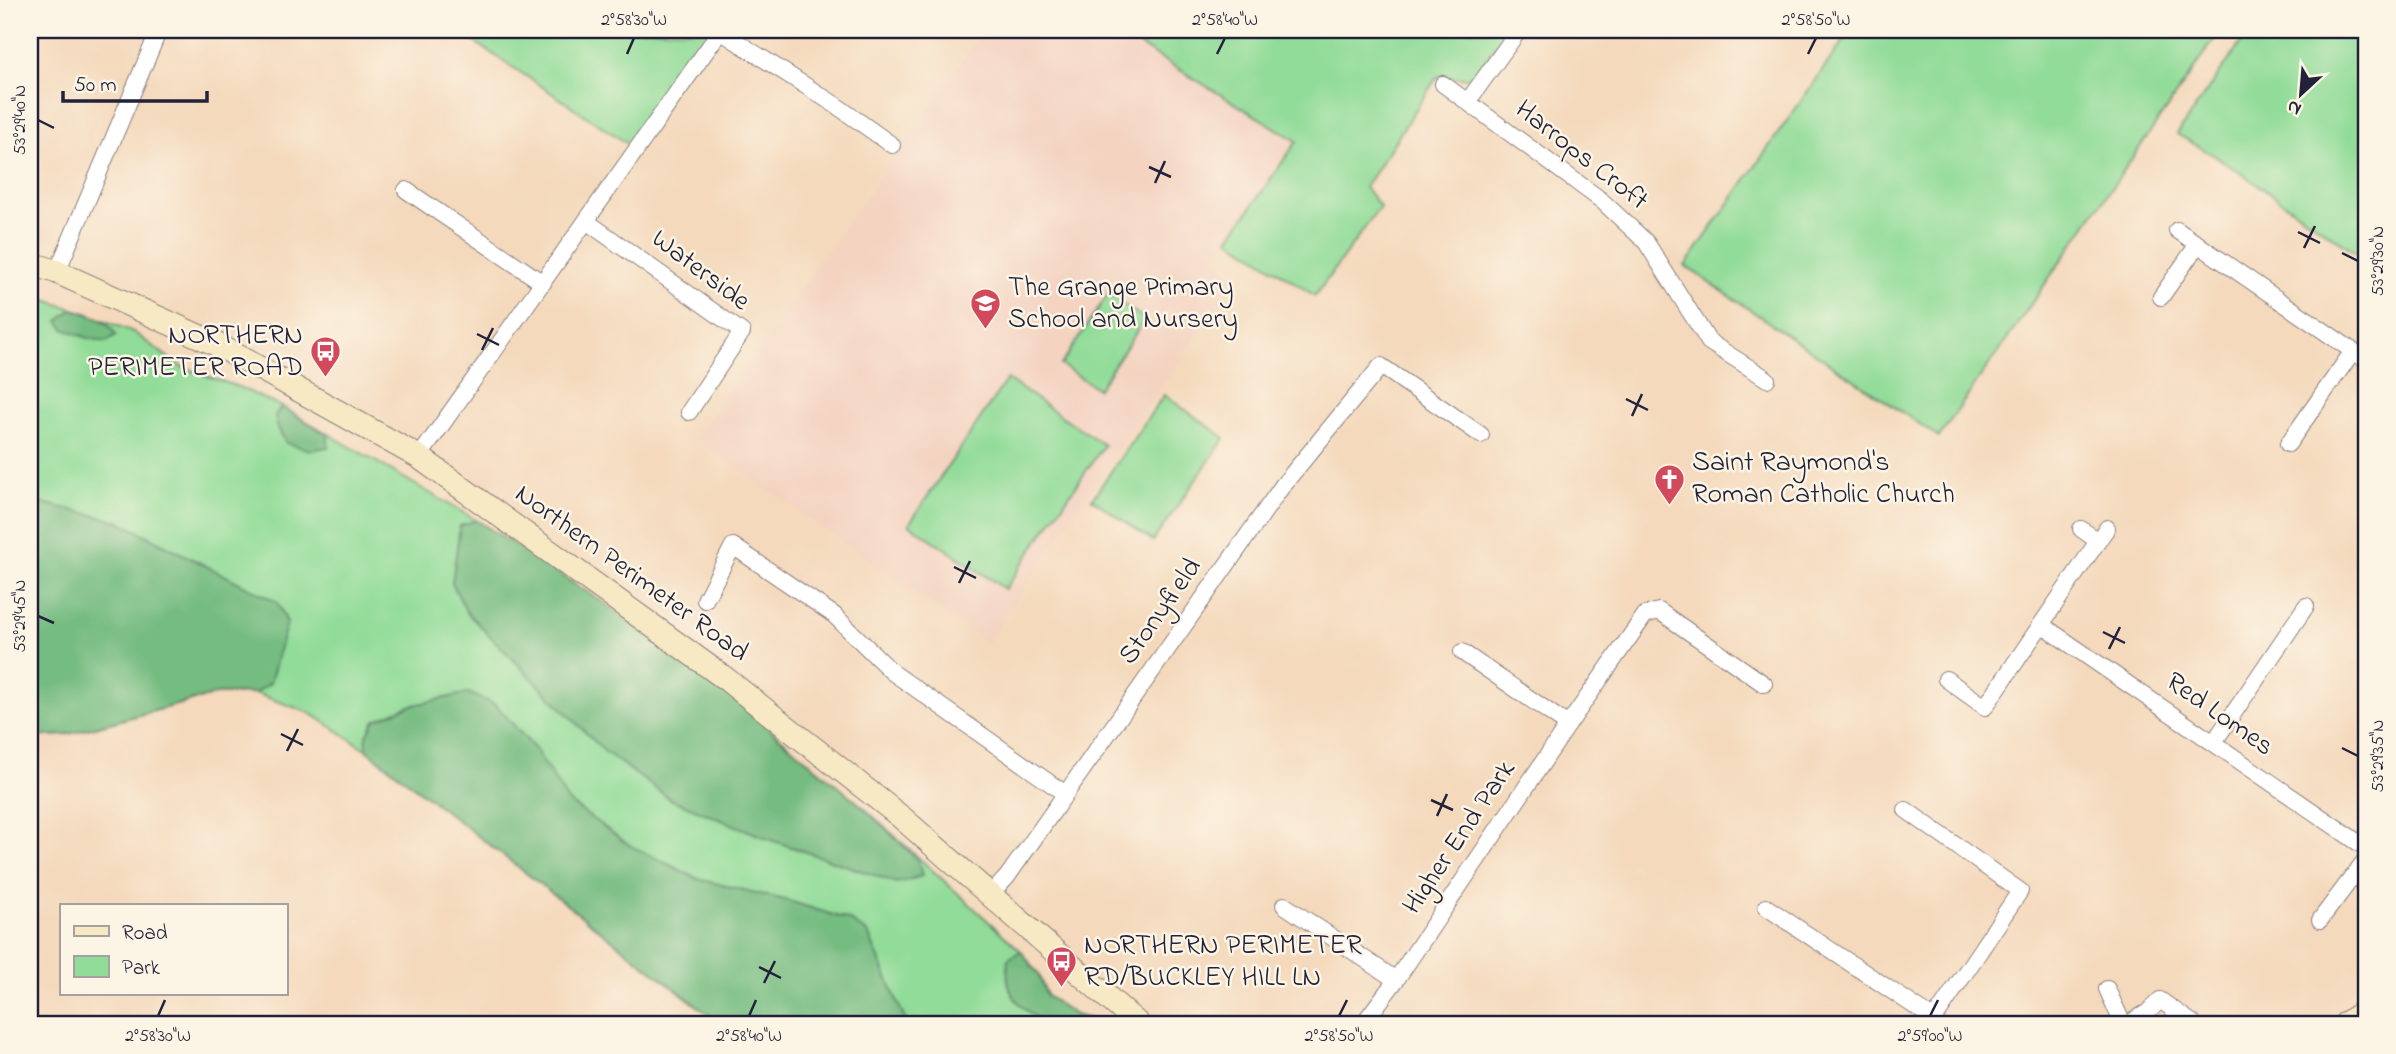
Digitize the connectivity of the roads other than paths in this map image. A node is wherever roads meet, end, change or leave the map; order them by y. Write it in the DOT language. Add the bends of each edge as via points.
graph roads {
  1 [pos="159,30"];
  2 [pos="720,30"];
  3 [pos="1519,30"];
  4 [pos="1443,84"];
  5 [pos="1468,101"];
  6 [pos="892,145"];
  7 [pos="406,190"];
  8 [pos="586,220"];
  9 [pos="2177,230"];
  10 [pos="2198,244"];
  11 [pos="30,263"];
  12 [pos="57,272"];
  13 [pos="543,283"];
  14 [pos="2161,297"];
  15 [pos="2360,356"];
  16 [pos="1767,379"];
  17 [pos="689,412"];
  18 [pos="1481,435"];
  19 [pos="2288,444"];
  20 [pos="419,457"];
  21 [pos="2081,529"];
  22 [pos="705,600"];
  23 [pos="2306,606"];
  24 [pos="2042,625"];
  25 [pos="1462,652"];
  26 [pos="1946,680"];
  27 [pos="1764,684"];
  28 [pos="1568,725"];
  29 [pos="2214,743"];
  30 [pos="1064,793"];
  31 [pos="1906,810"];
  32 [pos="2366,848"];
  33 [pos="2366,859"];
  34 [pos="991,894"];
  35 [pos="1284,905"];
  36 [pos="1766,907"];
  37 [pos="2320,920"];
  38 [pos="1396,981"];
  39 [pos="2107,989"];
  40 [pos="2366,1010"];
  41 [pos="1933,1022"];
  42 [pos="1139,1024"];
  43 [pos="1363,1024"];
  44 [pos="2126,1024"];
  45 [pos="2194,1024"];
  46 [pos="2344,1024"];
  1 -- 12 [label="street"];
  2 -- 6 [label="street"];
  2 -- 8 [label="street"];
  3 -- 5 [label="street"];
  4 -- 5 [label="street, Harrops Croft"];
  5 -- 16 [label="street, Harrops Croft" via="1601,200 1646,242 1709,342"];
  7 -- 13 [label="street"];
  8 -- 13 [label="street"];
  8 -- 17 [label="street, Waterside" via="741,332"];
  9 -- 10 [label="street"];
  10 -- 14 [label="street"];
  10 -- 15 [label="street"];
  11 -- 12 [label="main road, Northern Perimeter Road"];
  12 -- 20 [label="main road, Northern Perimeter Road" via="218,345"];
  13 -- 20 [label="street"];
  15 -- 19 [label="street"];
  18 -- 30 [label="street, Stonyfield" via="1381,366 1283,485"];
  20 -- 34 [label="main road, Northern Perimeter Road" via="726,678"];
  21 -- 24 [label="street" via="2103,534"];
  22 -- 30 [label="street" via="733,545 834,615 892,671"];
  23 -- 29 [label="street"];
  24 -- 26 [label="street" via="1985,707"];
  24 -- 29 [label="street, Red Lomes"];
  25 -- 28 [label="street"];
  27 -- 28 [label="street, Higher End Park" via="1659,611 1645,615"];
  28 -- 38 [label="street, Higher End Park"];
  29 -- 32 [label="street, Red Lomes"];
  30 -- 34 [label="street, Stonyfield"];
  31 -- 41 [label="street" via="2020,891"];
  33 -- 37 [label="street"];
  34 -- 42 [label="main road, Northern Perimeter Road"];
  35 -- 38 [label="street"];
  36 -- 41 [label="street"];
  38 -- 43 [label="street, Higher End Park"];
  39 -- 44 [label="street"];
  40 -- 46 [label="main road"];
  44 -- 45 [label="street" via="2160,1000"];
}
